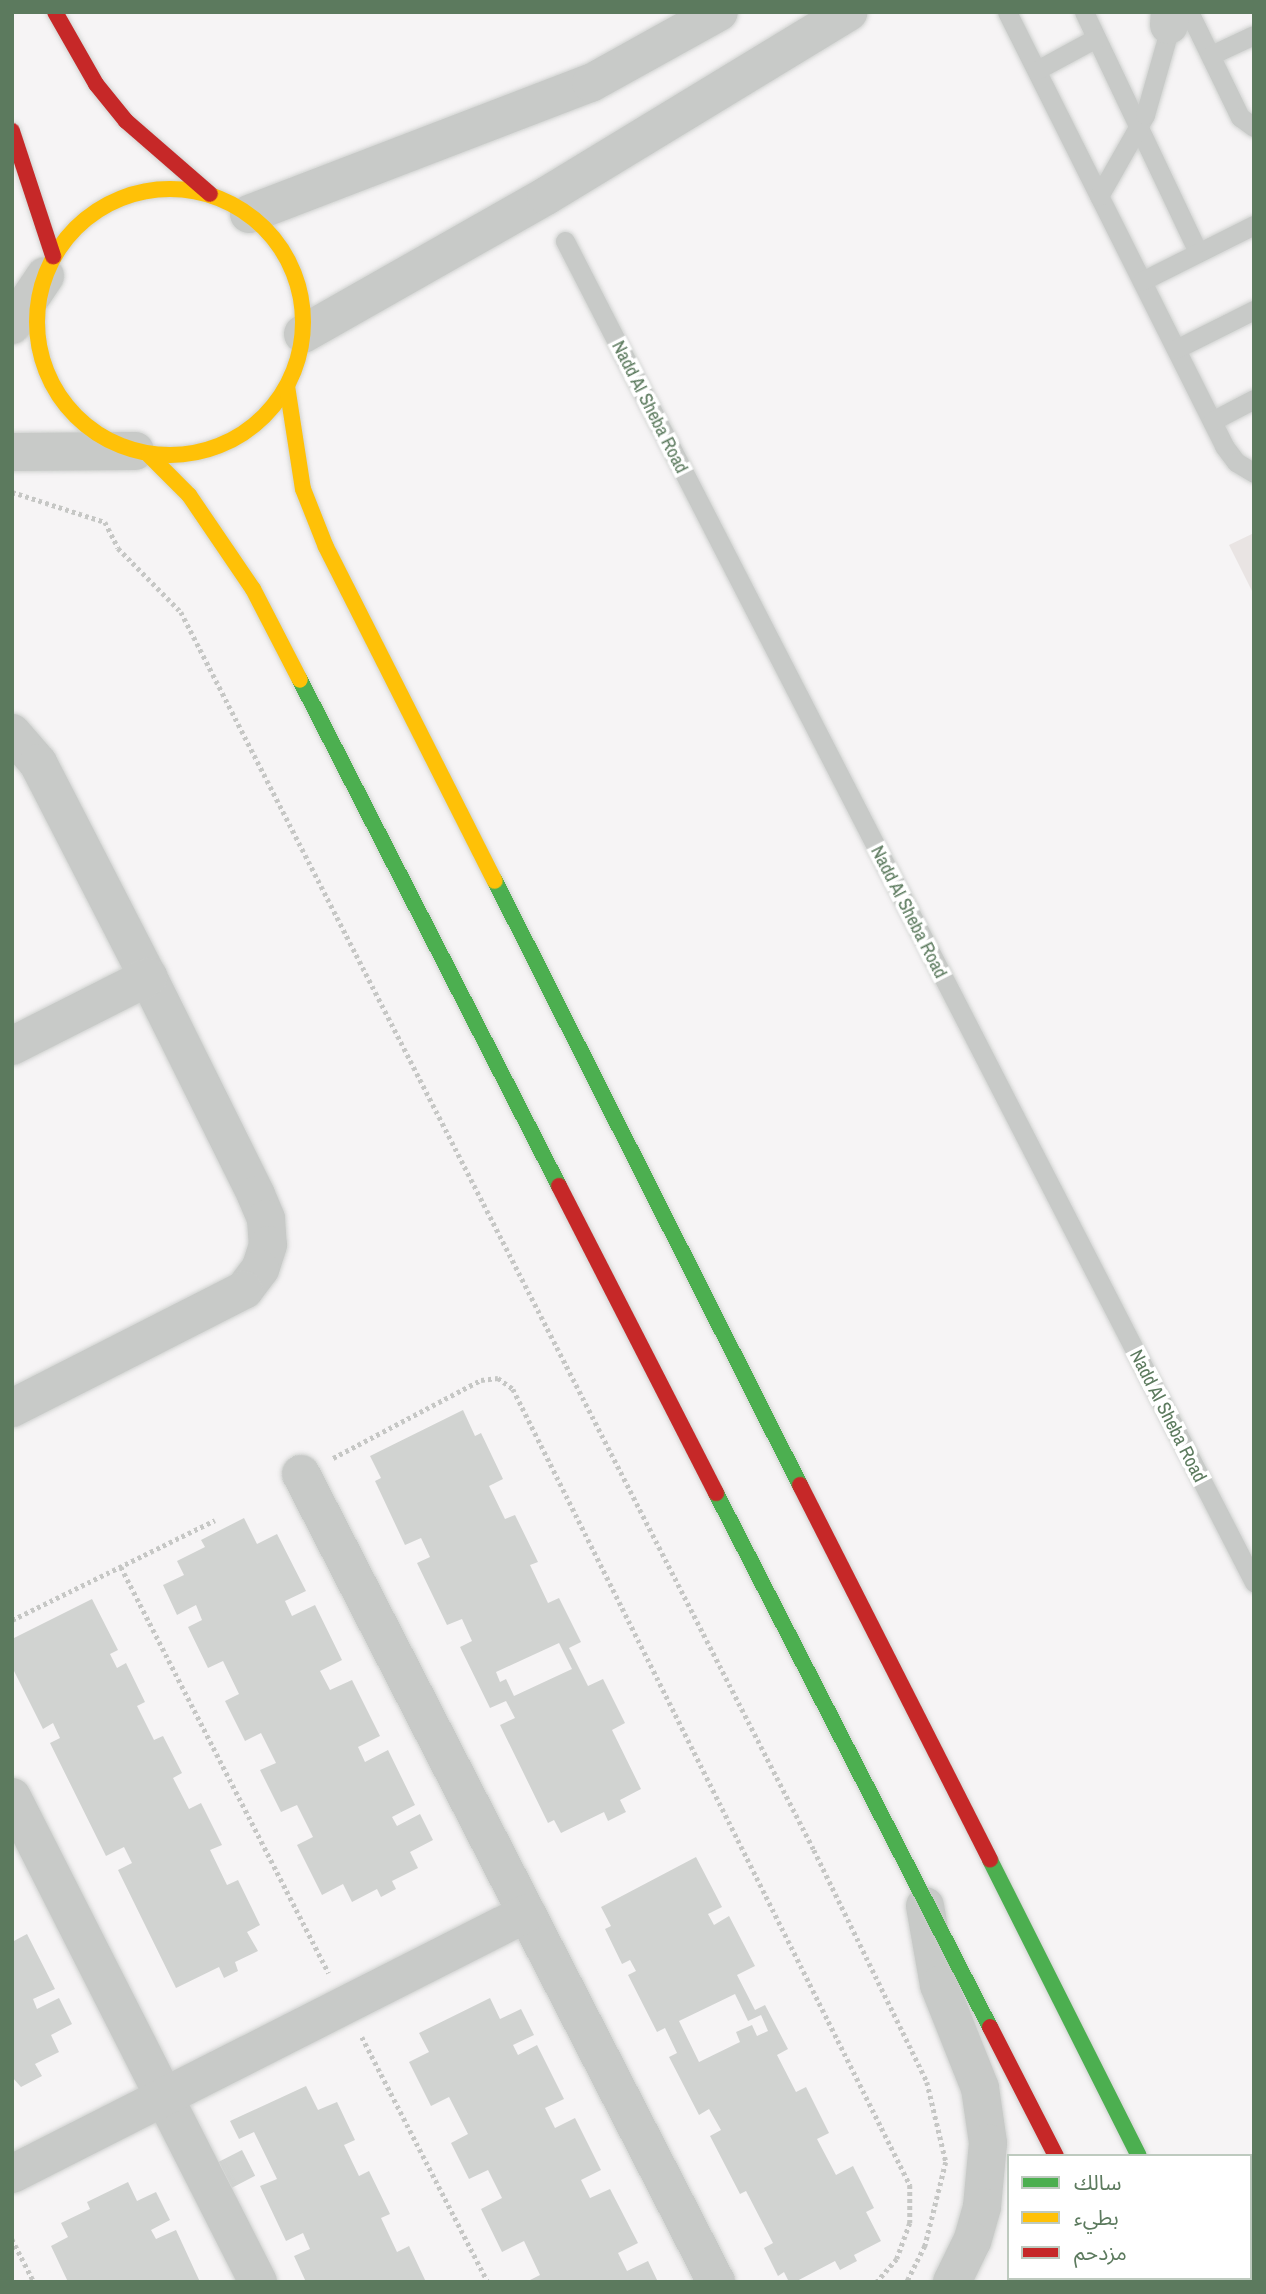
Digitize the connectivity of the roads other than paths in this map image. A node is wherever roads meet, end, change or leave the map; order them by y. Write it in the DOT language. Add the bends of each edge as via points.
graph roads {
  1 [pos="55,12"];
  2 [pos="719,12"];
  3 [pos="849,12"];
  4 [pos="1007,12"];
  5 [pos="1084,12"];
  6 [pos="1176,15"];
  7 [pos="1254,35"];
  8 [pos="1096,38"];
  9 [pos="1211,55"];
  10 [pos="1037,70"];
  11 [pos="1254,127"];
  12 [pos="1140,128"];
  13 [pos="12,131"];
  14 [pos="210,194"];
  15 [pos="1100,196"];
  16 [pos="249,214"];
  17 [pos="1254,225"];
  18 [pos="565,241"];
  19 [pos="1198,252"];
  20 [pos="49,266"];
  21 [pos="1142,281"];
  22 [pos="1254,310"];
  23 [pos="12,325"];
  24 [pos="303,334"];
  25 [pos="1176,349"];
  26 [pos="288,386"];
  27 [pos="1254,399"];
  28 [pos="1212,421"];
  29 [pos="12,452"];
  30 [pos="142,453"];
  31 [pos="1254,472"];
  32 [pos="12,733"];
  33 [pos="148,977"];
  34 [pos="12,1046"];
  35 [pos="12,1408"];
  36 [pos="302,1474"];
  37 [pos="1254,1582"];
  38 [pos="12,1797"];
  39 [pos="923,1894"];
  40 [pos="527,1913"];
  41 [pos="164,2097"];
  42 [pos="1055,2154"];
  43 [pos="1138,2154"];
  44 [pos="12,2174"];
  45 [pos="258,2282"];
  46 [pos="716,2282"];
  47 [pos="952,2282"];
  1 -- 14 [label="main road" via="96,84 126,121"];
  2 -- 16 [label="street" via="591,83"];
  3 -- 24 [label="street" via="546,196"];
  4 -- 10 [label="lane"];
  5 -- 8 [label="lane"];
  6 -- 9 [label="lane"];
  6 -- 12 [label="lane"];
  7 -- 9 [label="lane"];
  8 -- 10 [label="lane"];
  8 -- 12 [label="lane"];
  9 -- 11 [label="lane" via="1240,117"];
  10 -- 15 [label="lane"];
  12 -- 15 [label="lane"];
  12 -- 19 [label="lane"];
  13 -- 20 [label="main road"];
  14 -- 16 [label="main road"];
  14 -- 20 [label="main road" via="180,188 120,197 94,212"];
  15 -- 21 [label="lane"];
  16 -- 24 [label="main road" via="273,237 291,267 302,300"];
  17 -- 19 [label="lane"];
  18 -- 37 [label="lane, Nadd Al Sheba Road"];
  19 -- 21 [label="lane"];
  20 -- 23 [label="street"];
  20 -- 30 [label="main road" via="37,324 39,349 51,384 73,414 102,437"];
  21 -- 25 [label="lane"];
  22 -- 25 [label="lane"];
  24 -- 26 [label="main road"];
  25 -- 28 [label="lane"];
  26 -- 30 [label="main road" via="260,420 214,449 182,456"];
  26 -- 43 [label="main road" via="303,489 326,547"];
  27 -- 28 [label="lane"];
  28 -- 31 [label="lane" via="1236,462"];
  29 -- 30 [label="street"];
  30 -- 39 [label="main road" via="189,495 253,589"];
  32 -- 33 [label="street" via="38,762"];
  33 -- 34 [label="street"];
  33 -- 35 [label="street" via="266,1219 268,1245 260,1269 244,1290"];
  36 -- 40 [label="street"];
  38 -- 41 [label="street"];
  39 -- 42 [label="main road"];
  39 -- 47 [label="street" via="939,1985 980,2088 988,2143 982,2207"];
  40 -- 41 [label="street"];
  40 -- 46 [label="street"];
  41 -- 44 [label="street"];
  41 -- 45 [label="street"];
}
